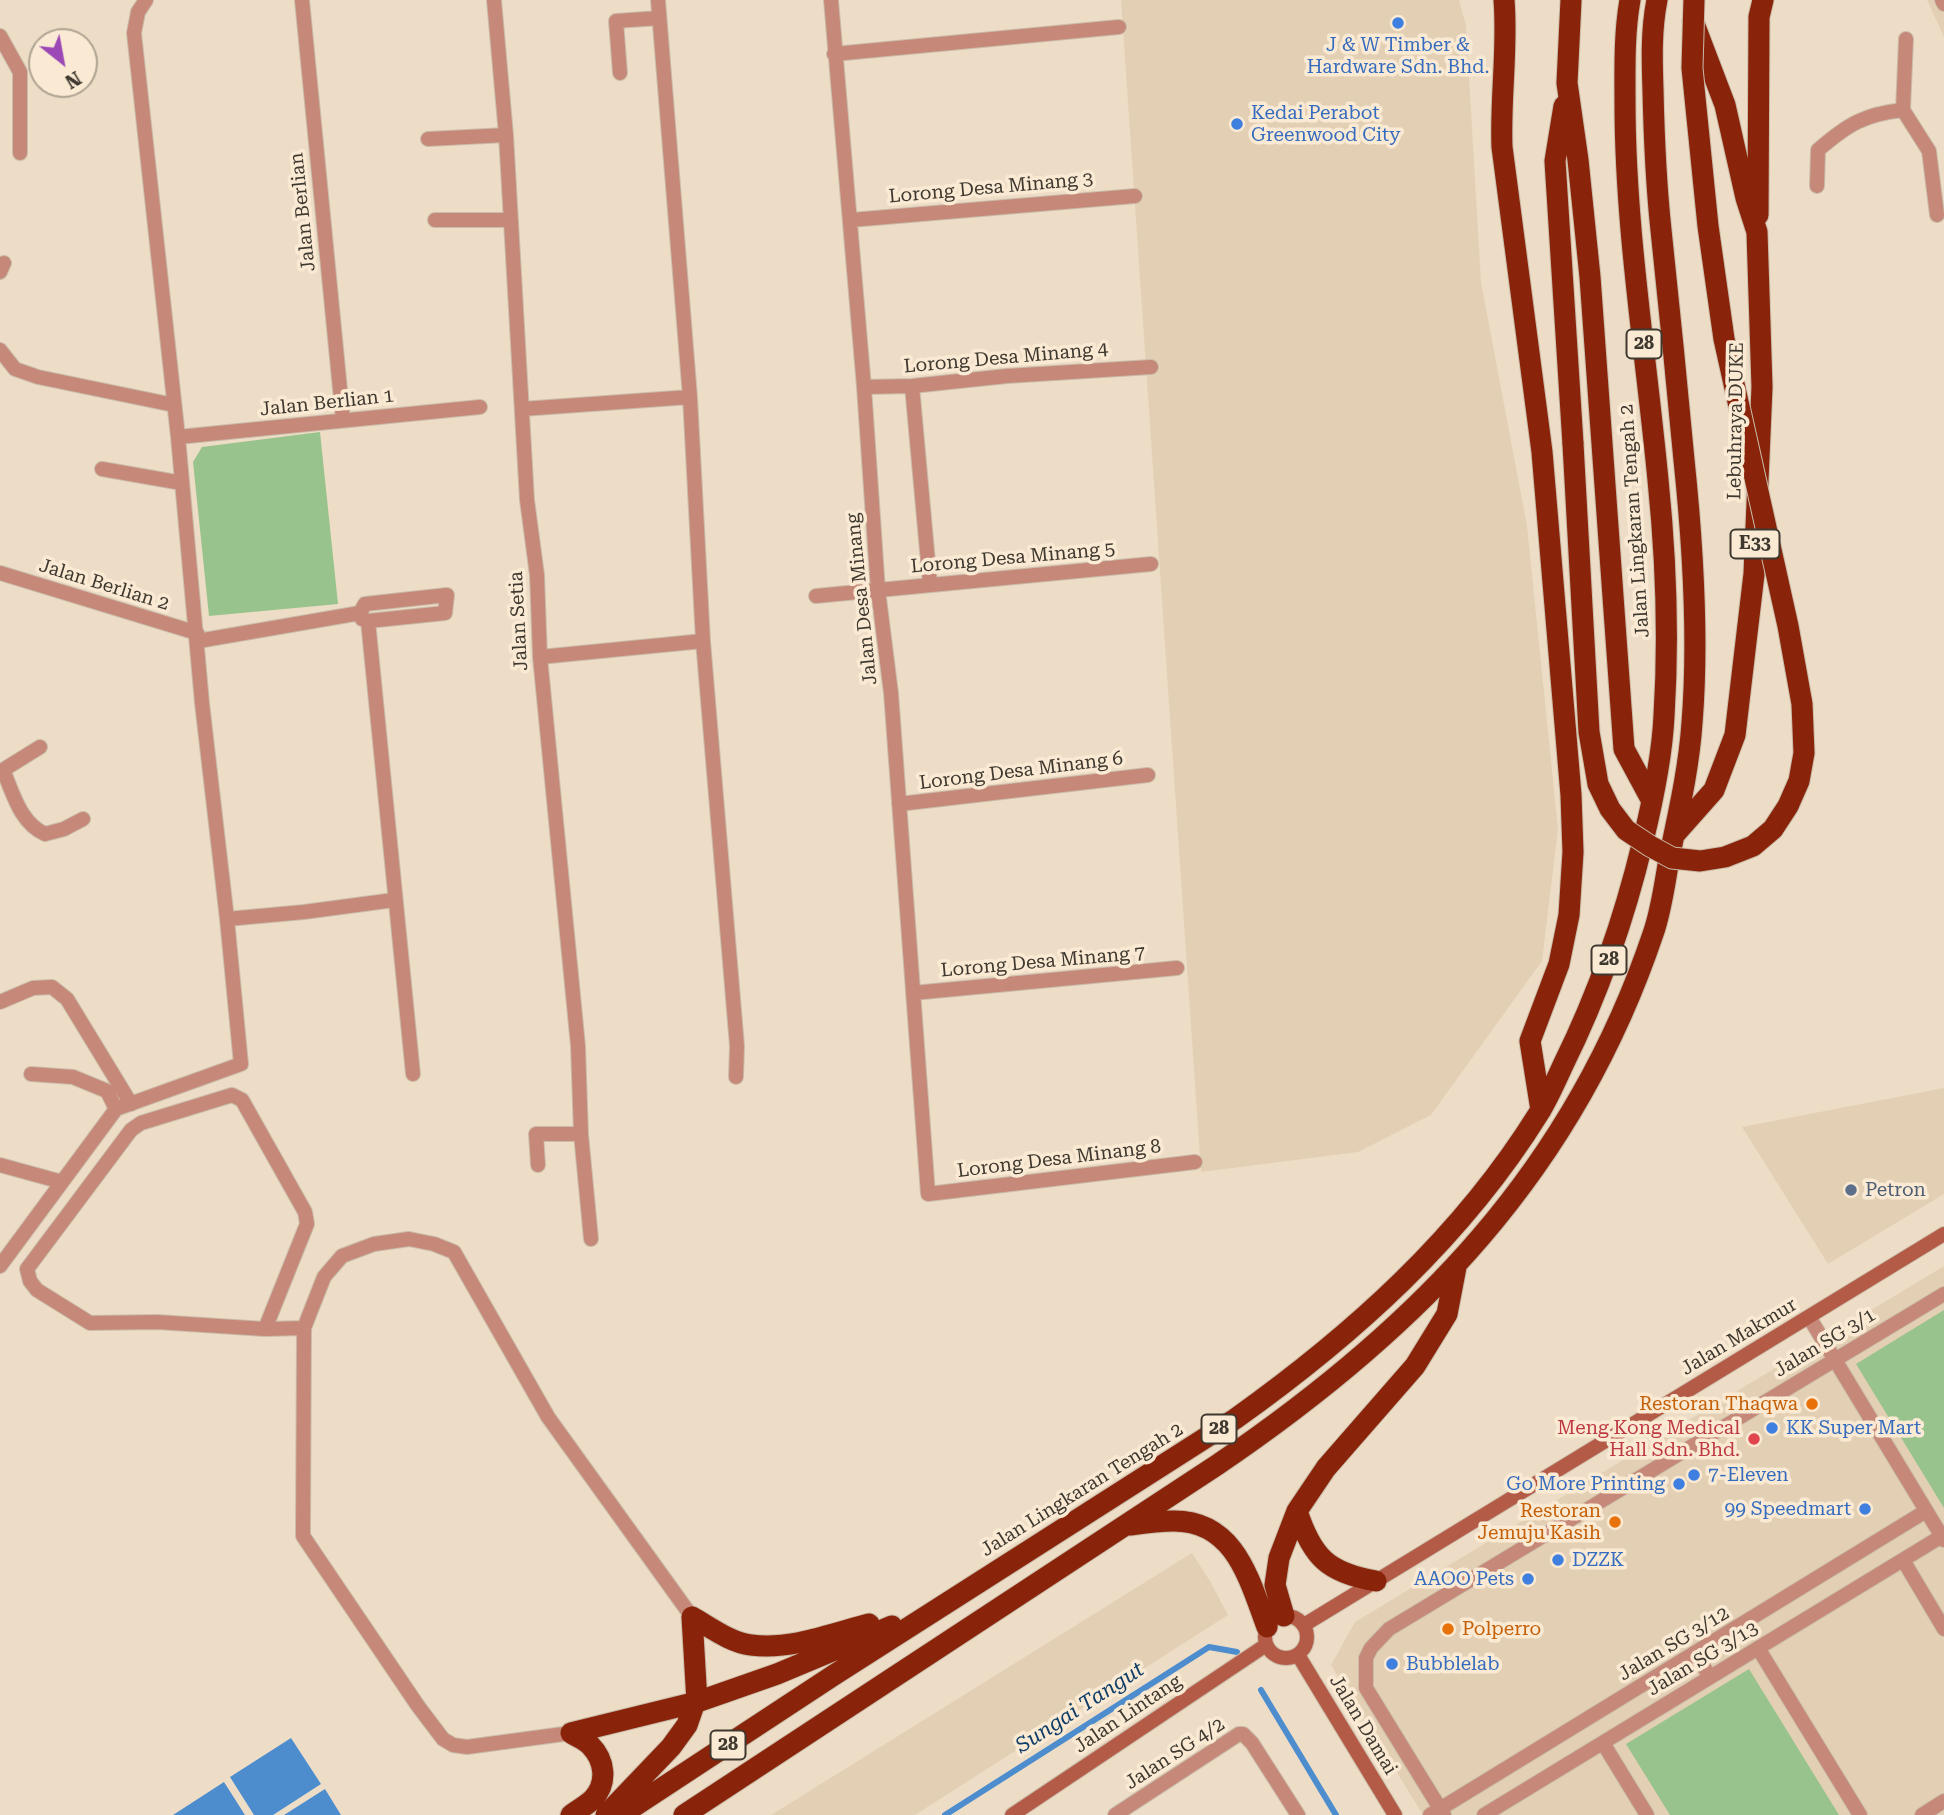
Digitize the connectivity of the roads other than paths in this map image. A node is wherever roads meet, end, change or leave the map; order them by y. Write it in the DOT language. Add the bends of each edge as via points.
graph roads {
  1 [pos="146,0"];
  2 [pos="302,0"];
  3 [pos="494,0"];
  4 [pos="658,0"];
  5 [pos="831,0"];
  6 [pos="1504,0"];
  7 [pos="1571,0"];
  8 [pos="1630,0"];
  9 [pos="1657,0"];
  10 [pos="1684,0"];
  11 [pos="1694,0"];
  12 [pos="1763,0"];
  13 [pos="659,18"];
  14 [pos="1119,27"];
  15 [pos="0,36"];
  16 [pos="1906,38"];
  17 [pos="834,54"];
  18 [pos="620,73"];
  19 [pos="1567,83"];
  20 [pos="1903,110"];
  21 [pos="506,135"];
  22 [pos="428,139"];
  23 [pos="20,153"];
  24 [pos="1817,187"];
  25 [pos="1135,195"];
  26 [pos="1937,215"];
  27 [pos="435,220"];
  28 [pos="510,220"];
  29 [pos="850,220"];
  30 [pos="1757,232"];
  31 [pos="0,349"];
  32 [pos="1151,366"];
  33 [pos="912,386"];
  34 [pos="864,387"];
  35 [pos="690,397"];
  36 [pos="174,405"];
  37 [pos="480,407"];
  38 [pos="522,410"];
  39 [pos="343,421"];
  40 [pos="178,437"];
  41 [pos="102,469"];
  42 [pos="182,483"];
  43 [pos="1152,564"];
  44 [pos="0,573"];
  45 [pos="930,584"];
  46 [pos="878,590"];
  47 [pos="816,596"];
  48 [pos="445,612"];
  49 [pos="363,618"];
  50 [pos="197,637"];
  51 [pos="703,641"];
  52 [pos="540,657"];
  53 [pos="40,747"];
  54 [pos="1,768"];
  55 [pos="1148,775"];
  56 [pos="1652,801"];
  57 [pos="899,804"];
  58 [pos="83,819"];
  59 [pos="1674,835"];
  60 [pos="394,900"];
  61 [pos="227,919"];
  62 [pos="1177,968"];
  63 [pos="913,993"];
  64 [pos="0,1002"];
  65 [pos="31,1074"];
  66 [pos="413,1074"];
  67 [pos="736,1077"];
  68 [pos="131,1104"];
  69 [pos="116,1109"];
  70 [pos="1541,1110"];
  71 [pos="581,1135"];
  72 [pos="1195,1162"];
  73 [pos="0,1165"];
  74 [pos="538,1166"];
  75 [pos="62,1182"];
  76 [pos="928,1194"];
  77 [pos="1944,1234"];
  78 [pos="591,1239"];
  79 [pos="0,1266"];
  80 [pos="1456,1267"];
  81 [pos="1944,1294"];
  82 [pos="1809,1317"];
  83 [pos="304,1328"];
  84 [pos="265,1329"];
  85 [pos="1835,1360"];
  86 [pos="1297,1511"];
  87 [pos="1926,1511"];
  88 [pos="1128,1525"];
  89 [pos="1943,1538"];
  90 [pos="1903,1560"];
  91 [pos="1376,1581"];
  92 [pos="943,1605"];
  93 [pos="692,1617"];
  94 [pos="1304,1625"];
  95 [pos="1272,1629"];
  96 [pos="1944,1629"];
  97 [pos="1758,1648"];
  98 [pos="1695,1653"];
  99 [pos="1298,1655"];
  100 [pos="1710,1677"];
  101 [pos="697,1702"];
  102 [pos="571,1733"];
  103 [pos="1603,1743"];
  104 [pos="1944,1801"];
  105 [pos="1125,1812"];
  106 [pos="1438,1813"];
  107 [pos="571,1815"];
  108 [pos="606,1815"];
  109 [pos="621,1815"];
  110 [pos="684,1815"];
  111 [pos="1012,1815"];
  112 [pos="1298,1815"];
  113 [pos="1395,1815"];
  114 [pos="1484,1815"];
  115 [pos="1647,1815"];
  116 [pos="1860,1815"];
  117 [pos="1922,1815"];
  1 -- 36 [label="street" via="134,33"];
  2 -- 39 [label="street, Jalan Berlian"];
  3 -- 21 [label="street, Jalan Setia"];
  4 -- 13 [label="street"];
  5 -- 17 [label="street, Jalan Desa Minang"];
  6 -- 70 [label="highway" via="1502,147 1542,452 1573,852 1569,915 1559,964 1530,1041"];
  7 -- 19 [label="highway"];
  8 -- 56 [label="highway, Jalan Lingkaran Tengah 2 / 28" via="1625,166 1659,484 1668,615 1664,718"];
  9 -- 59 [label="highway, 28" via="1652,29 1654,161 1688,492 1694,615 1692,725"];
  10 -- 30 [label="highway, Lebuhraya DUKE / E33" via="1725,105"];
  11 -- 19 [label="highway, bridge" via="1692,68 1724,339 1788,626 1804,753 1799,781 1773,828 1753,846 1725,857 1700,861 1672,858 1650,846 1626,830 1598,784 1589,732 1555,161"];
  12 -- 30 [label="highway" via="1759,17"];
  13 -- 18 [label="street" via="615,21"];
  13 -- 35 [label="street"];
  14 -- 17 [label="street"];
  15 -- 23 [label="street" via="20,72"];
  16 -- 20 [label="street"];
  17 -- 29 [label="street, Jalan Desa Minang"];
  19 -- 56 [label="highway" via="1590,277 1624,749"];
  20 -- 24 [label="street" via="1877,113 1844,128 1818,149"];
  20 -- 26 [label="street" via="1929,151"];
  21 -- 22 [label="street"];
  21 -- 28 [label="street, Jalan Setia"];
  25 -- 29 [label="street, Lorong Desa Minang 3"];
  27 -- 28 [label="street"];
  28 -- 38 [label="street, Jalan Setia"];
  29 -- 34 [label="street, Jalan Desa Minang"];
  30 -- 59 [label="highway, Lebuhraya DUKE / E33" via="1762,401 1754,574 1735,735 1714,790"];
  31 -- 36 [label="street" via="15,369 38,377"];
  32 -- 33 [label="street, Lorong Desa Minang 4"];
  33 -- 34 [label="street, Lorong Desa Minang 4"];
  33 -- 45 [label="street"];
  34 -- 46 [label="street, Jalan Desa Minang"];
  35 -- 38 [label="street"];
  35 -- 51 [label="street"];
  36 -- 40 [label="street"];
  37 -- 39 [label="street, Jalan Berlian 1"];
  38 -- 52 [label="street, Jalan Setia"];
  39 -- 40 [label="street, Jalan Berlian 1"];
  40 -- 42 [label="street"];
  41 -- 42 [label="street"];
  42 -- 50 [label="street"];
  43 -- 45 [label="street, Lorong Desa Minang 5"];
  44 -- 50 [label="street, Jalan Berlian 2"];
  45 -- 46 [label="street, Lorong Desa Minang 5"];
  46 -- 47 [label="street, Lorong Desa Minang 5"];
  46 -- 57 [label="street, Jalan Desa Minang"];
  48 -- 49 [label="street" via="447,595 365,604"];
  49 -- 50 [label="street"];
  49 -- 60 [label="street"];
  50 -- 61 [label="street"];
  51 -- 52 [label="street"];
  51 -- 67 [label="street"];
  52 -- 71 [label="street, Jalan Setia" via="578,1046"];
  53 -- 54 [label="street"];
  54 -- 58 [label="street" via="21,812 36,830 54,833"];
  55 -- 57 [label="street, Lorong Desa Minang 6"];
  56 -- 70 [label="highway, Jalan Lingkaran Tengah 2 / 28" via="1612,955"];
  57 -- 63 [label="street, Jalan Desa Minang"];
  59 -- 80 [label="highway, 28" via="1654,931 1592,1077 1521,1188"];
  60 -- 61 [label="street"];
  60 -- 66 [label="street"];
  61 -- 68 [label="street" via="241,1064"];
  62 -- 63 [label="street, Lorong Desa Minang 7"];
  63 -- 76 [label="street, Jalan Desa Minang"];
  64 -- 68 [label="street" via="33,988 52,986 67,999"];
  65 -- 69 [label="street" via="73,1076 107,1091"];
  68 -- 69 [label="street"];
  69 -- 75 [label="street"];
  70 -- 92 [label="highway, Jalan Lingkaran Tengah 2 / 28" via="1476,1202 1406,1280 1331,1347 1235,1419"];
  71 -- 74 [label="street" via="536,1134"];
  71 -- 78 [label="street, Jalan Setia"];
  72 -- 76 [label="street, Lorong Desa Minang 8"];
  73 -- 75 [label="street"];
  75 -- 79 [label="street"];
  77 -- 82 [label="street, Jalan Makmur"];
  80 -- 86 [label="highway" via="1447,1314 1415,1366 1326,1468"];
  80 -- 88 [label="highway, 28" via="1390,1332 1302,1406"];
  81 -- 85 [label="street, Jalan SG 3/1"];
  82 -- 85 [label="street"];
  82 -- 91 [label="street, Jalan Makmur"];
  83 -- 84 [label="street"];
  83 -- 93 [label="street" via="324,1277 342,1256 374,1244 409,1239 454,1252 548,1417"];
  83 -- 102 [label="street" via="303,1536 443,1739 467,1747"];
  84 -- 84 [label="street" via="307,1224 305,1212 242,1100 232,1095 131,1129 27,1269 37,1290 90,1323"];
  85 -- 87 [label="street"];
  85 -- 106 [label="street, Jalan SG 3/1" via="1389,1629 1371,1648 1366,1658 1367,1688"];
  86 -- 91 [label="highway" via="1313,1549 1331,1568"];
  86 -- 95 [label="highway" via="1279,1558"];
  87 -- 89 [label="street"];
  87 -- 98 [label="street, Jalan SG 3/12"];
  88 -- 95 [label="highway" via="1175,1521 1219,1534 1235,1552"];
  88 -- 110 [label="highway, 28"];
  89 -- 90 [label="street, Jalan SG 3/13"];
  90 -- 96 [label="street"];
  90 -- 97 [label="street, Jalan SG 3/13"];
  91 -- 94 [label="street, Jalan Makmur"];
  92 -- 93 [label="highway" via="786,1645 749,1645"];
  92 -- 101 [label="highway"];
  92 -- 109 [label="highway, Jalan Lingkaran Tengah 2 / 28"];
  93 -- 101 [label="highway"];
  94 -- 95 [label="street" via="1293,1616"];
  94 -- 99 [label="street" via="1307,1645"];
  95 -- 99 [label="street" via="1274,1655 1286,1659"];
  95 -- 111 [label="street, Jalan Lintang"];
  97 -- 100 [label="street, Jalan SG 3/13"];
  97 -- 116 [label="street"];
  98 -- 100 [label="street"];
  98 -- 106 [label="street, Jalan SG 3/12"];
  99 -- 113 [label="street, Jalan Damai"];
  100 -- 103 [label="street, Jalan SG 3/13"];
  101 -- 102 [label="highway"];
  101 -- 108 [label="highway" via="671,1747"];
  102 -- 107 [label="highway" via="589,1744 604,1773 596,1796"];
  103 -- 114 [label="street, Jalan SG 3/13"];
  103 -- 115 [label="street"];
  104 -- 117 [label="street"];
  105 -- 112 [label="street, Jalan SG 4/2" via="1243,1734"];
}
